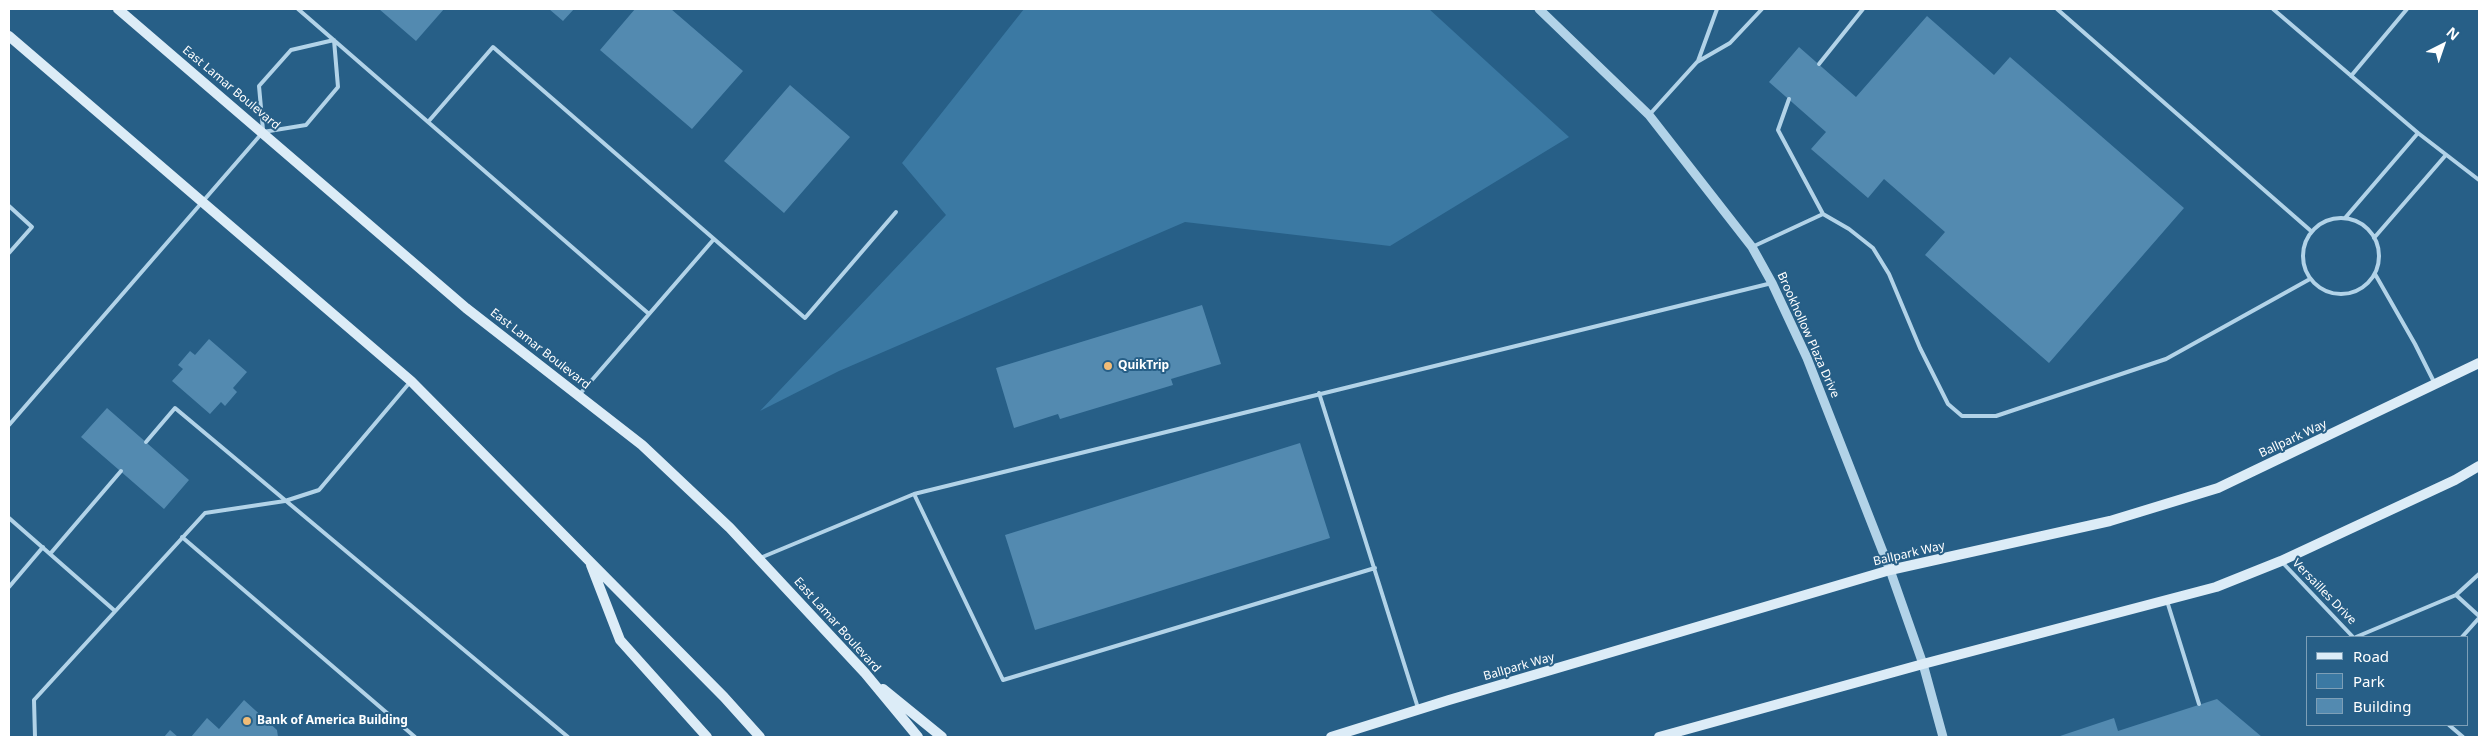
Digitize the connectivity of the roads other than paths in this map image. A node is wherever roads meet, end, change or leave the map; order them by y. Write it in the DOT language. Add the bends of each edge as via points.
graph roads {
  1 [pos="118,9"];
  2 [pos="298,9"];
  3 [pos="1539,9"];
  4 [pos="1717,9"];
  5 [pos="1762,9"];
  6 [pos="1863,9"];
  7 [pos="2057,9"];
  8 [pos="2273,9"];
  9 [pos="2406,9"];
  10 [pos="9,36"];
  11 [pos="334,40"];
  12 [pos="1697,62"];
  13 [pos="1819,64"];
  14 [pos="2351,76"];
  15 [pos="1789,99"];
  16 [pos="1649,116"];
  17 [pos="428,122"];
  18 [pos="263,132"];
  19 [pos="2418,133"];
  20 [pos="2445,156"];
  21 [pos="2479,180"];
  22 [pos="203,202"];
  23 [pos="9,206"];
  24 [pos="896,212"];
  25 [pos="1823,214"];
  26 [pos="2344,218"];
  27 [pos="2311,231"];
  28 [pos="2374,238"];
  29 [pos="714,239"];
  30 [pos="1752,246"];
  31 [pos="9,253"];
  32 [pos="2375,274"];
  33 [pos="2310,279"];
  34 [pos="1772,283"];
  35 [pos="649,314"];
  36 [pos="2479,363"];
  37 [pos="411,381"];
  38 [pos="2436,385"];
  39 [pos="1319,393"];
  40 [pos="579,395"];
  41 [pos="9,425"];
  42 [pos="146,442"];
  43 [pos="2479,466"];
  44 [pos="121,471"];
  45 [pos="914,494"];
  46 [pos="285,501"];
  47 [pos="9,518"];
  48 [pos="182,537"];
  49 [pos="43,548"];
  50 [pos="50,554"];
  51 [pos="760,559"];
  52 [pos="588,560"];
  53 [pos="2281,561"];
  54 [pos="1375,568"];
  55 [pos="1890,570"];
  56 [pos="2479,574"];
  57 [pos="9,587"];
  58 [pos="2456,595"];
  59 [pos="2166,600"];
  60 [pos="115,611"];
  61 [pos="2479,617"];
  62 [pos="2354,636"];
  63 [pos="2357,636"];
  64 [pos="2463,636"];
  65 [pos="1923,664"];
  66 [pos="865,673"];
  67 [pos="2199,704"];
  68 [pos="1419,710"];
  69 [pos="2450,726"];
  70 [pos="35,737"];
  71 [pos="415,737"];
  72 [pos="568,737"];
  73 [pos="707,737"];
  74 [pos="760,737"];
  75 [pos="918,737"];
  76 [pos="942,737"];
  77 [pos="1331,737"];
  78 [pos="1659,737"];
  79 [pos="1943,737"];
  80 [pos="2463,737"];
  1 -- 18 [label="main road, East Lamar Boulevard"];
  2 -- 11 [label="lane"];
  3 -- 16 [label="street, Brookhollow Plaza Drive"];
  4 -- 12 [label="lane"];
  5 -- 12 [label="lane" via="1730,43"];
  6 -- 13 [label="lane"];
  7 -- 27 [label="lane"];
  8 -- 14 [label="lane"];
  9 -- 14 [label="lane"];
  10 -- 22 [label="main road"];
  11 -- 17 [label="lane"];
  11 -- 18 [label="lane" via="290,50 259,86"];
  11 -- 18 [label="lane" via="338,87 306,125"];
  12 -- 16 [label="lane"];
  14 -- 19 [label="lane"];
  15 -- 25 [label="lane" via="1778,130"];
  16 -- 30 [label="street, Brookhollow Plaza Drive"];
  17 -- 29 [label="lane" via="493,47"];
  17 -- 35 [label="lane"];
  18 -- 22 [label="lane"];
  18 -- 40 [label="main road, East Lamar Boulevard" via="466,308"];
  19 -- 20 [label="lane"];
  19 -- 26 [label="lane"];
  20 -- 21 [label="lane"];
  20 -- 28 [label="lane"];
  22 -- 37 [label="main road"];
  22 -- 41 [label="lane"];
  23 -- 31 [label="lane" via="32,227"];
  24 -- 29 [label="lane" via="805,318"];
  25 -- 30 [label="lane"];
  25 -- 33 [label="lane" via="1873,248 1890,274 1920,348 1948,404 1962,416 1996,416 2166,359"];
  26 -- 27 [label="lane" via="2332,218"];
  26 -- 28 [label="lane" via="2356,221"];
  27 -- 33 [label="lane" via="2302,255"];
  28 -- 32 [label="lane" via="2379,249"];
  29 -- 35 [label="lane"];
  30 -- 34 [label="street, Brookhollow Plaza Drive"];
  32 -- 33 [label="lane" via="2357,292 2344,295 2331,294"];
  32 -- 38 [label="lane"];
  34 -- 39 [label="lane"];
  34 -- 55 [label="street, Brookhollow Plaza Drive" via="1807,358"];
  35 -- 40 [label="lane"];
  36 -- 38 [label="main road, Ballpark Way"];
  37 -- 46 [label="lane" via="318,490"];
  37 -- 52 [label="main road"];
  38 -- 55 [label="main road, Ballpark Way" via="2218,488 2110,521"];
  39 -- 45 [label="lane"];
  39 -- 54 [label="lane"];
  40 -- 51 [label="main road, East Lamar Boulevard" via="642,445"];
  42 -- 46 [label="lane" via="175,408"];
  43 -- 53 [label="main road" via="2456,480"];
  44 -- 50 [label="lane"];
  45 -- 51 [label="lane"];
  45 -- 54 [label="lane" via="1003,680"];
  46 -- 48 [label="lane" via="205,513"];
  46 -- 72 [label="lane"];
  47 -- 49 [label="lane"];
  48 -- 60 [label="lane"];
  48 -- 71 [label="lane"];
  49 -- 50 [label="lane"];
  49 -- 57 [label="lane"];
  50 -- 60 [label="lane"];
  51 -- 66 [label="main road, East Lamar Boulevard"];
  52 -- 73 [label="main road" via="620,640"];
  52 -- 74 [label="main road"];
  53 -- 59 [label="main road" via="2216,587"];
  53 -- 62 [label="lane, Versailles Drive"];
  54 -- 68 [label="lane"];
  55 -- 65 [label="street, Brookhollow Plaza Drive"];
  55 -- 68 [label="main road, Ballpark Way"];
  56 -- 58 [label="lane"];
  58 -- 61 [label="lane"];
  58 -- 63 [label="lane"];
  59 -- 65 [label="main road"];
  59 -- 67 [label="lane"];
  60 -- 70 [label="lane" via="34,700"];
  61 -- 64 [label="lane"];
  65 -- 78 [label="main road"];
  65 -- 79 [label="street, Brookhollow Plaza Drive"];
  66 -- 75 [label="main road, East Lamar Boulevard"];
  66 -- 76 [label="main road"];
  68 -- 77 [label="main road, Ballpark Way"];
  69 -- 80 [label="lane"];
}
